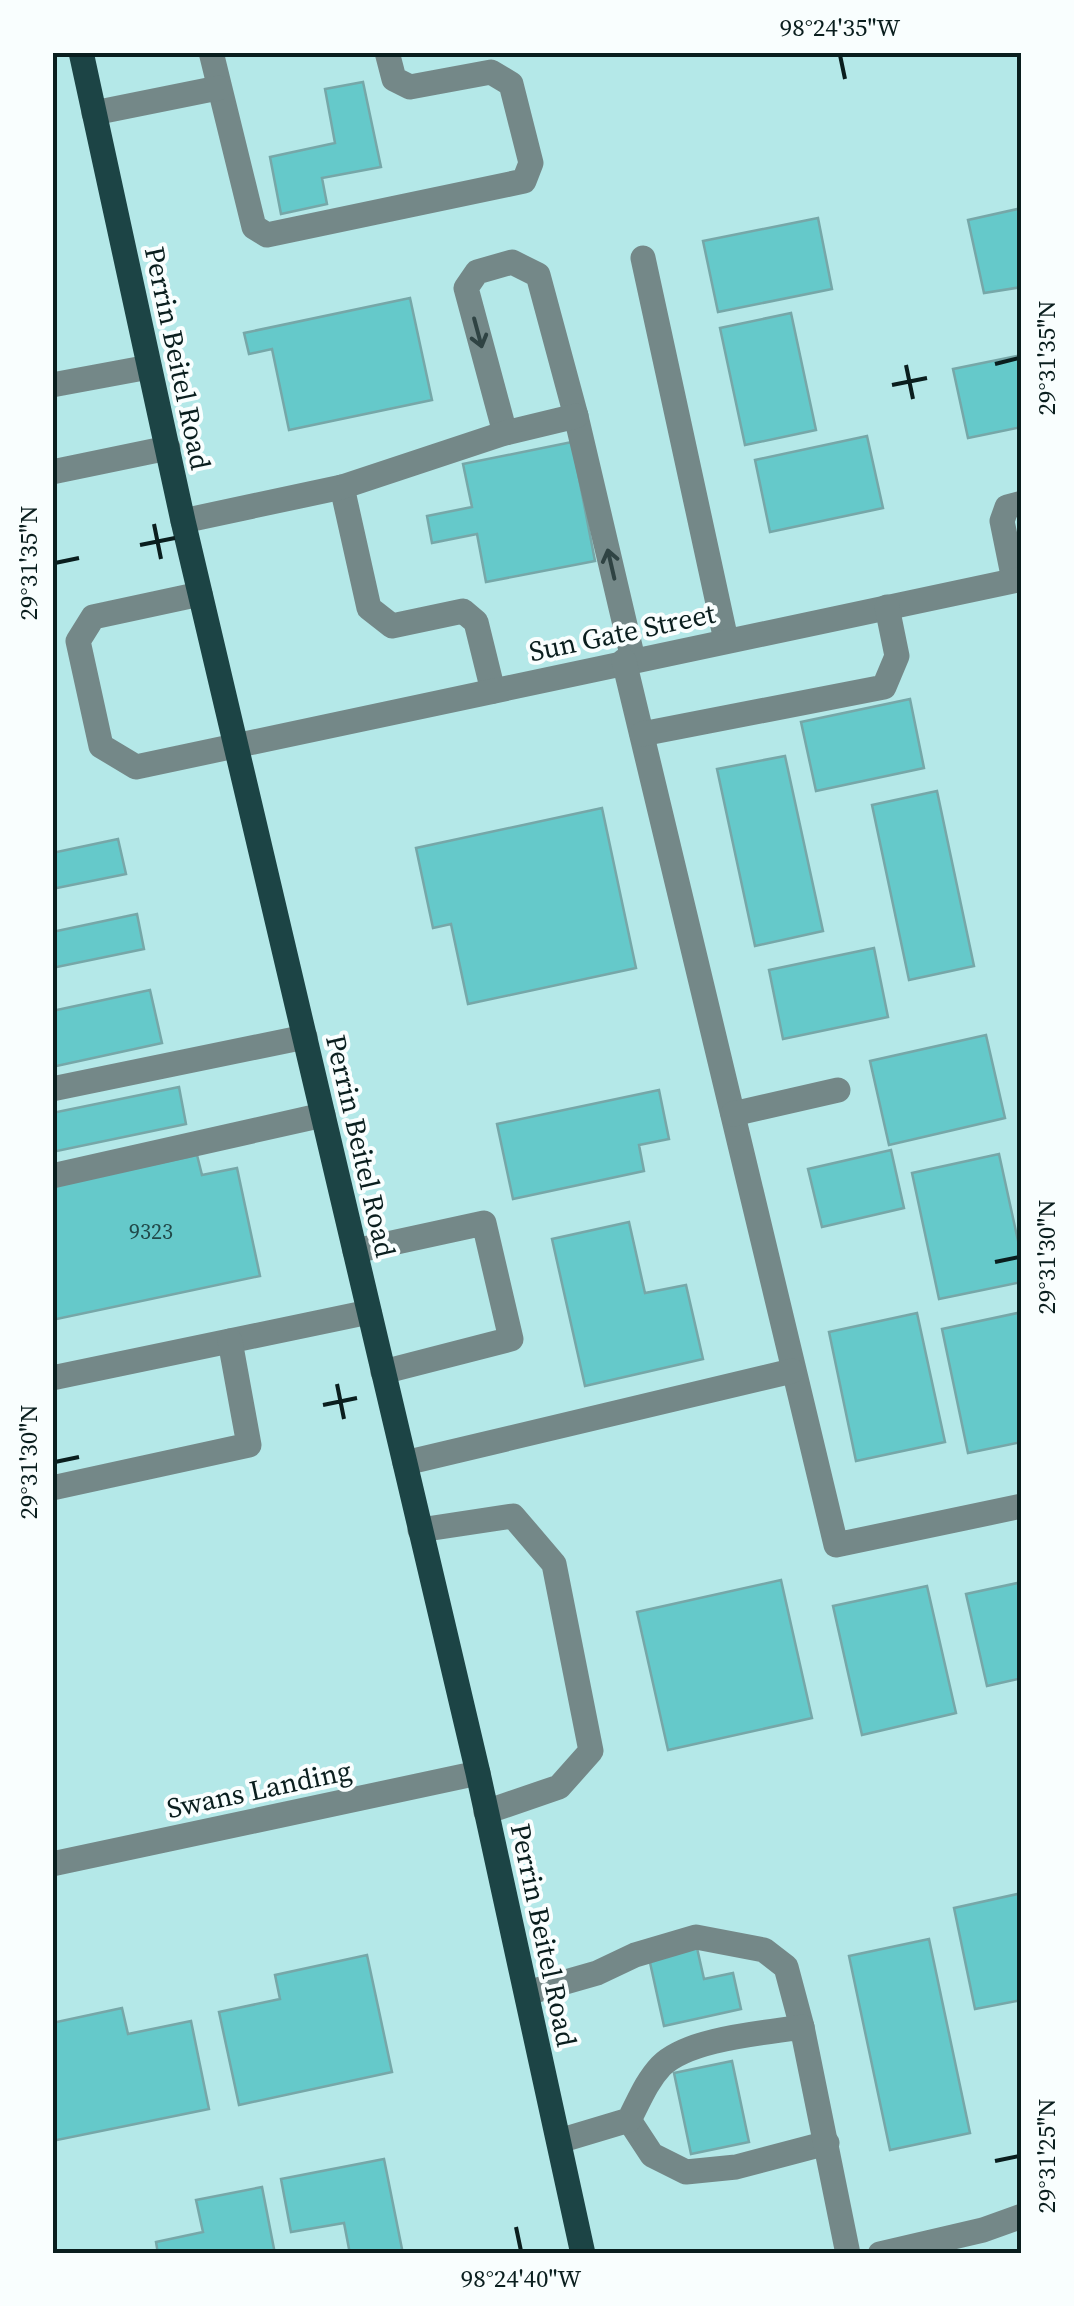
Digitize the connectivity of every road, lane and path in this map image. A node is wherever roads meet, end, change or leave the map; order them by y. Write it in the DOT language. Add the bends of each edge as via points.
graph roads {
  1 [pos="81,52"];
  2 [pos="212,52"];
  3 [pos="387,52"];
  4 [pos="218,88"];
  5 [pos="94,113"];
  6 [pos="644,258"];
  7 [pos="149,367"];
  8 [pos="52,385"];
  9 [pos="576,416"];
  10 [pos="505,434"];
  11 [pos="168,448"];
  12 [pos="52,472"];
  13 [pos="342,488"];
  14 [pos="1022,503"];
  15 [pos="183,520"];
  16 [pos="1018,579"];
  17 [pos="200,594"];
  18 [pos="887,606"];
  19 [pos="726,640"];
  20 [pos="628,660"];
  21 [pos="492,691"];
  22 [pos="642,734"];
  23 [pos="237,746"];
  24 [pos="305,1037"];
  25 [pos="52,1090"];
  26 [pos="838,1090"];
  27 [pos="733,1114"];
  28 [pos="323,1115"];
  29 [pos="52,1176"];
  30 [pos="355,1251"];
  31 [pos="369,1312"];
  32 [pos="230,1341"];
  33 [pos="792,1371"];
  34 [pos="383,1372"];
  35 [pos="52,1378"];
  36 [pos="405,1464"];
  37 [pos="52,1488"];
  38 [pos="1022,1506"];
  39 [pos="420,1530"];
  40 [pos="478,1773"];
  41 [pos="486,1812"];
  42 [pos="52,1864"];
  43 [pos="526,1993"];
  44 [pos="802,2028"];
  45 [pos="630,2120"];
  46 [pos="559,2140"];
  47 [pos="827,2142"];
  48 [pos="1022,2216"];
  49 [pos="914,2250"];
  50 [pos="583,2254"];
  51 [pos="848,2254"];
  52 [pos="880,2254"];
  1 -- 5 [label="main road, Perrin Beitel Road"];
  2 -- 4 [label="street"];
  3 -- 4 [label="street" via="394,79 410,86 491,72 512,84 531,163 524,181 267,235 254,227"];
  4 -- 5 [label="street"];
  5 -- 7 [label="main road, Perrin Beitel Road"];
  6 -- 19 [label="street"];
  7 -- 8 [label="street"];
  7 -- 11 [label="main road, Perrin Beitel Road"];
  9 -- 10 [label="street"];
  9 -- 10 [label="street, one-way" via="538,275 512,262 477,272 466,288"];
  20 -- 9 [label="street, one-way"];
  10 -- 13 [label="street"];
  11 -- 12 [label="street"];
  11 -- 15 [label="main road, Perrin Beitel Road"];
  13 -- 15 [label="street"];
  13 -- 21 [label="street" via="369,608 392,626 463,611 476,622"];
  14 -- 16 [label="street" via="1007,506 1002,521"];
  15 -- 17 [label="main road, Perrin Beitel Road"];
  16 -- 18 [label="street, Sun Gate Street"];
  17 -- 23 [label="main road, Perrin Beitel Road"];
  17 -- 23 [label="street, Sun Gate Street" via="93,618 78,641 101,746 136,768"];
  18 -- 19 [label="street, Sun Gate Street"];
  18 -- 22 [label="street" via="897,656 884,687"];
  19 -- 20 [label="street, Sun Gate Street"];
  20 -- 21 [label="street, Sun Gate Street"];
  20 -- 22 [label="street"];
  21 -- 23 [label="street, Sun Gate Street"];
  22 -- 27 [label="street"];
  23 -- 24 [label="main road, Perrin Beitel Road"];
  24 -- 25 [label="street"];
  24 -- 28 [label="main road, Perrin Beitel Road"];
  26 -- 27 [label="street"];
  27 -- 33 [label="street"];
  28 -- 29 [label="street"];
  28 -- 30 [label="main road, Perrin Beitel Road"];
  30 -- 31 [label="main road, Perrin Beitel Road"];
  30 -- 34 [label="street" via="484,1223 512,1338"];
  31 -- 32 [label="street"];
  31 -- 34 [label="main road, Perrin Beitel Road"];
  32 -- 35 [label="street"];
  32 -- 37 [label="street" via="250,1446"];
  33 -- 36 [label="street"];
  33 -- 38 [label="street" via="836,1544"];
  34 -- 36 [label="main road, Perrin Beitel Road"];
  36 -- 39 [label="main road, Perrin Beitel Road"];
  39 -- 40 [label="main road, Perrin Beitel Road"];
  39 -- 41 [label="street" via="513,1516 554,1564 591,1751 558,1787"];
  40 -- 41 [label="main road, Perrin Beitel Road"];
  40 -- 42 [label="street, Swans Landing"];
  41 -- 43 [label="main road, Perrin Beitel Road"];
  43 -- 44 [label="street" via="696,1937 764,1950 786,1967"];
  43 -- 46 [label="main road, Perrin Beitel Road"];
  44 -- 45 [label="street" via="726,2039 664,2062"];
  44 -- 47 [label="street"];
  45 -- 46 [label="street"];
  45 -- 47 [label="street" via="652,2155 686,2172 736,2167"];
  46 -- 50 [label="main road, Perrin Beitel Road"];
  47 -- 51 [label="street"];
  48 -- 49 [label="street"];
  49 -- 52 [label="street"];
}
